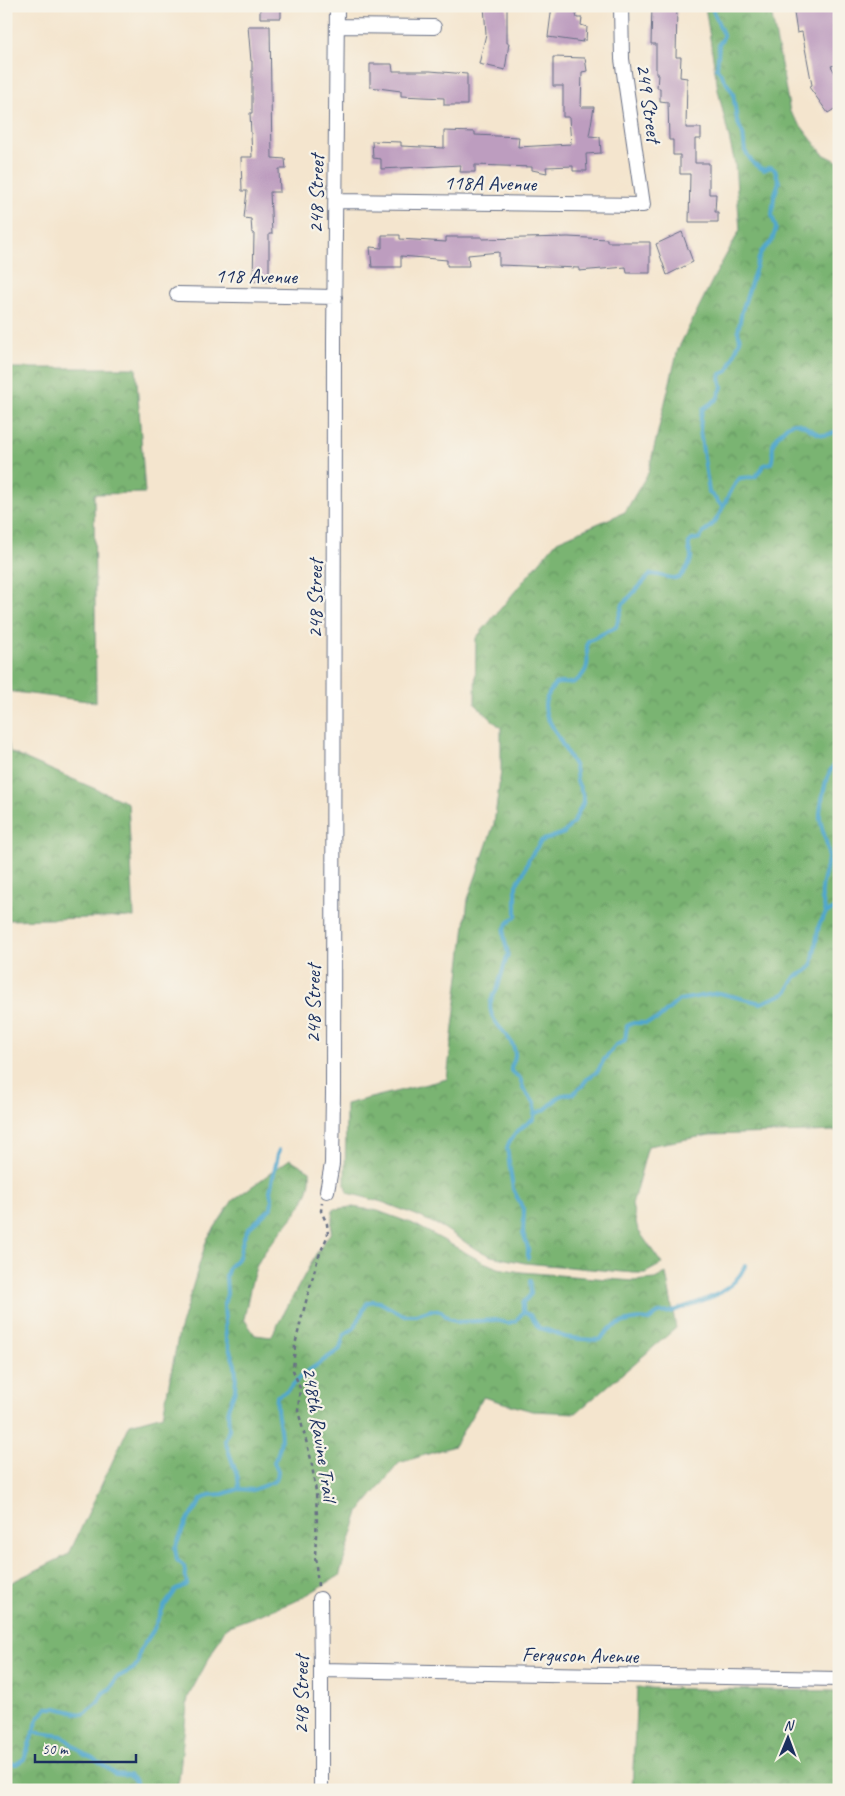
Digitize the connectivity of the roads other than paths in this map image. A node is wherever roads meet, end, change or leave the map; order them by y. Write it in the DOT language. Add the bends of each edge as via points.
graph roads {
  1 [pos="337,6"];
  2 [pos="621,6"];
  3 [pos="337,26"];
  4 [pos="434,27"];
  5 [pos="336,201"];
  6 [pos="643,205"];
  7 [pos="177,294"];
  8 [pos="335,297"];
  9 [pos="327,1191"];
  10 [pos="320,1600"];
  11 [pos="321,1670"];
  12 [pos="839,1679"];
  13 [pos="320,1790"];
  1 -- 3 [label="street, 248 Street"];
  2 -- 6 [label="street, 249 Street" via="622,59"];
  3 -- 4 [label="street"];
  3 -- 5 [label="street, 248 Street"];
  5 -- 6 [label="street, 118A Avenue"];
  5 -- 8 [label="street, 248 Street"];
  7 -- 8 [label="street, 118 Avenue"];
  8 -- 9 [label="street, 248 Street" via="333,1094 332,1164"];
  10 -- 11 [label="street, 248 Street"];
  11 -- 12 [label="street, Ferguson Avenue"];
  11 -- 13 [label="street, 248 Street"];
}
